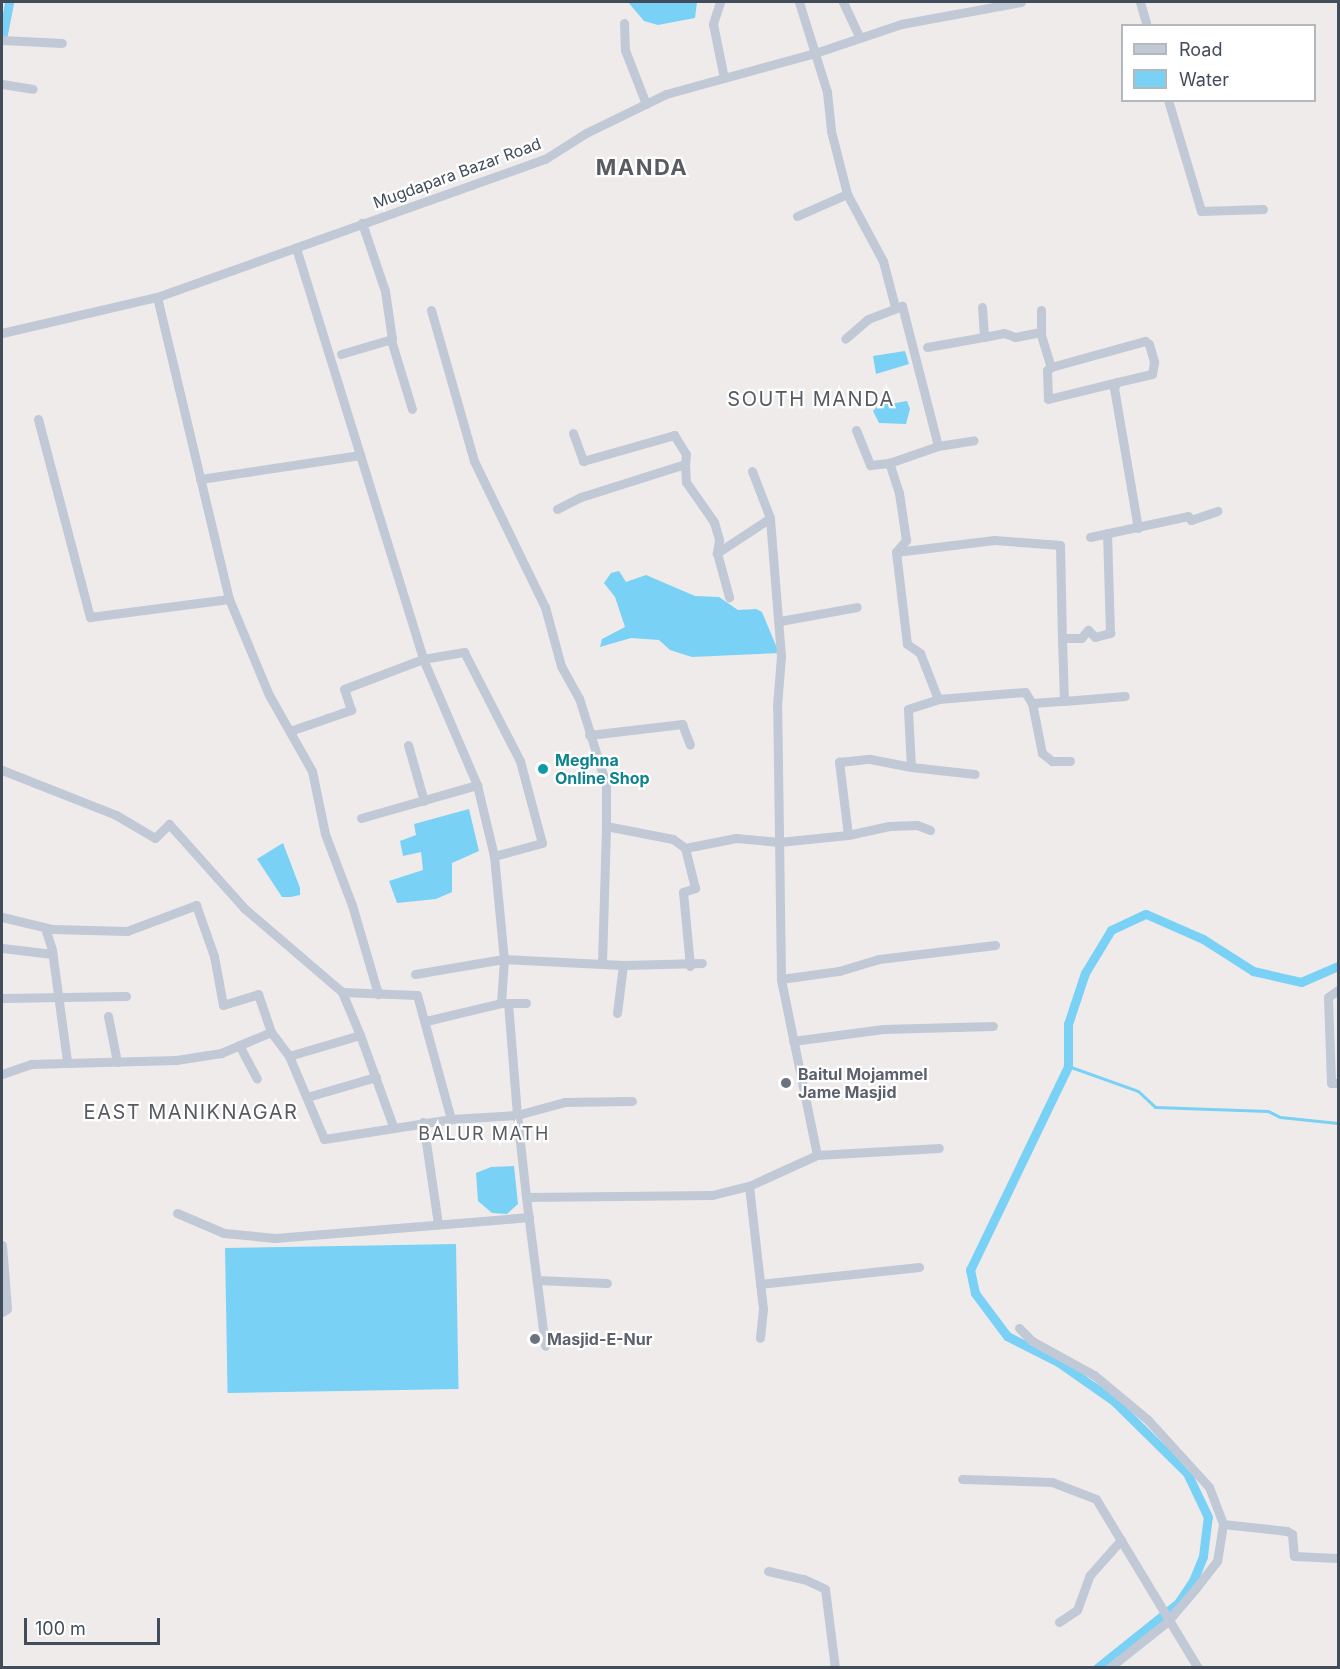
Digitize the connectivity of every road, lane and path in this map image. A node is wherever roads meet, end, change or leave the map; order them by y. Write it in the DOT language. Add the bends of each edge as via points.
graph roads {
  1 [pos="720,2"];
  2 [pos="799,2"];
  3 [pos="843,2"];
  4 [pos="1022,2"];
  5 [pos="1140,2"];
  6 [pos="624,23"];
  7 [pos="1146,24"];
  8 [pos="859,37"];
  9 [pos="3,40"];
  10 [pos="62,43"];
  11 [pos="815,53"];
  12 [pos="724,78"];
  13 [pos="2,84"];
  14 [pos="33,89"];
  15 [pos="1169,102"];
  16 [pos="646,104"];
  17 [pos="847,194"];
  18 [pos="1263,209"];
  19 [pos="797,216"];
  20 [pos="363,223"];
  21 [pos="296,248"];
  22 [pos="157,297"];
  23 [pos="982,307"];
  24 [pos="895,308"];
  25 [pos="431,310"];
  26 [pos="1041,310"];
  27 [pos="1041,332"];
  28 [pos="2,333"];
  29 [pos="984,337"];
  30 [pos="845,339"];
  31 [pos="391,340"];
  32 [pos="927,347"];
  33 [pos="341,354"];
  34 [pos="1051,367"];
  35 [pos="1117,382"];
  36 [pos="412,409"];
  37 [pos="38,419"];
  38 [pos="856,430"];
  39 [pos="573,433"];
  40 [pos="974,440"];
  41 [pos="938,446"];
  42 [pos="360,455"];
  43 [pos="889,463"];
  44 [pos="686,465"];
  45 [pos="752,471"];
  46 [pos="200,479"];
  47 [pos="557,509"];
  48 [pos="1217,511"];
  49 [pos="770,518"];
  50 [pos="1138,528"];
  51 [pos="1107,533"];
  52 [pos="1090,537"];
  53 [pos="896,552"];
  54 [pos="717,553"];
  55 [pos="729,597"];
  56 [pos="229,599"];
  57 [pos="857,607"];
  58 [pos="780,621"];
  59 [pos="1062,638"];
  60 [pos="423,659"];
  61 [pos="1125,696"];
  62 [pos="938,699"];
  63 [pos="1064,701"];
  64 [pos="1032,703"];
  65 [pos="290,731"];
  66 [pos="589,735"];
  67 [pos="408,745"];
  68 [pos="690,745"];
  69 [pos="1070,761"];
  70 [pos="911,767"];
  71 [pos="2,770"];
  72 [pos="975,774"];
  73 [pos="477,785"];
  74 [pos="424,801"];
  75 [pos="361,818"];
  76 [pos="606,826"];
  77 [pos="930,831"];
  78 [pos="848,836"];
  79 [pos="779,842"];
  80 [pos="685,848"];
  81 [pos="494,856"];
  82 [pos="2,917"];
  83 [pos="45,928"];
  84 [pos="995,945"];
  85 [pos="2,948"];
  86 [pos="53,954"];
  87 [pos="504,959"];
  88 [pos="603,963"];
  89 [pos="702,963"];
  90 [pos="622,965"];
  91 [pos="690,966"];
  92 [pos="415,974"];
  93 [pos="781,979"];
  94 [pos="1338,990"];
  95 [pos="342,992"];
  96 [pos="378,994"];
  97 [pos="126,996"];
  98 [pos="59,997"];
  99 [pos="2,998"];
  100 [pos="504,1003"];
  101 [pos="526,1003"];
  102 [pos="617,1013"];
  103 [pos="108,1016"];
  104 [pos="426,1021"];
  105 [pos="993,1026"];
  106 [pos="271,1032"];
  107 [pos="360,1035"];
  108 [pos="793,1041"];
  109 [pos="239,1045"];
  110 [pos="289,1056"];
  111 [pos="67,1061"];
  112 [pos="117,1062"];
  113 [pos="2,1074"];
  114 [pos="376,1077"];
  115 [pos="257,1079"];
  116 [pos="1338,1083"];
  117 [pos="308,1098"];
  118 [pos="632,1101"];
  119 [pos="517,1115"];
  120 [pos="451,1119"];
  121 [pos="423,1122"];
  122 [pos="393,1126"];
  123 [pos="939,1148"];
  124 [pos="817,1155"];
  125 [pos="749,1186"];
  126 [pos="526,1197"];
  127 [pos="177,1213"];
  128 [pos="529,1217"];
  129 [pos="438,1223"];
  130 [pos="2,1245"];
  131 [pos="919,1267"];
  132 [pos="537,1280"];
  133 [pos="607,1282"];
  134 [pos="759,1284"];
  135 [pos="2,1312"];
  136 [pos="1019,1328"];
  137 [pos="760,1338"];
  138 [pos="545,1346"];
  139 [pos="962,1479"];
  140 [pos="1223,1524"];
  141 [pos="1121,1540"];
  142 [pos="1338,1558"];
  143 [pos="768,1571"];
  144 [pos="1166,1620"];
  145 [pos="1059,1622"];
  146 [pos="835,1668"];
  147 [pos="1109,1668"];
  148 [pos="1198,1668"];
  1 -- 12 [label="street" via="713,24"];
  2 -- 11 [label="street"];
  3 -- 8 [label="street"];
  4 -- 8 [label="street, Mugdapara Bazar Road" via="901,24"];
  5 -- 7 [label="street"];
  6 -- 16 [label="street" via="625,50"];
  8 -- 11 [label="street, Mugdapara Bazar Road"];
  9 -- 10 [label="street"];
  11 -- 12 [label="street, Mugdapara Bazar Road"];
  11 -- 17 [label="street" via="827,92 831,131"];
  12 -- 16 [label="street, Mugdapara Bazar Road" via="666,94"];
  13 -- 14 [label="street"];
  15 -- 18 [label="street" via="1201,211"];
  16 -- 20 [label="street, Mugdapara Bazar Road" via="586,133 545,159"];
  17 -- 19 [label="street"];
  17 -- 24 [label="street" via="883,261"];
  20 -- 21 [label="street, Mugdapara Bazar Road"];
  20 -- 31 [label="street" via="385,291"];
  21 -- 22 [label="street, Mugdapara Bazar Road"];
  21 -- 42 [label="street"];
  22 -- 28 [label="street, Mugdapara Bazar Road"];
  22 -- 46 [label="street"];
  23 -- 29 [label="street"];
  24 -- 30 [label="street" via="868,319"];
  24 -- 41 [label="street" via="902,306"];
  25 -- 66 [label="street" via="474,461 545,607 561,666 579,698"];
  26 -- 27 [label="street"];
  27 -- 29 [label="street"];
  27 -- 34 [label="street"];
  29 -- 32 [label="street"];
  31 -- 33 [label="street"];
  31 -- 36 [label="street"];
  34 -- 35 [label="street" via="1047,370 1048,399"];
  34 -- 35 [label="street" via="1145,341 1149,344 1154,362 1152,374"];
  35 -- 50 [label="street" via="1114,388"];
  37 -- 56 [label="street" via="90,618"];
  38 -- 43 [label="street" via="870,465"];
  39 -- 44 [label="street" via="583,461 674,435 686,454"];
  40 -- 41 [label="street"];
  41 -- 43 [label="street"];
  42 -- 46 [label="street"];
  42 -- 60 [label="street"];
  43 -- 53 [label="street" via="899,493 906,540"];
  44 -- 47 [label="street" via="581,497"];
  44 -- 54 [label="street" via="686,482 714,522 719,540"];
  45 -- 49 [label="street"];
  46 -- 56 [label="street"];
  48 -- 50 [label="street" via="1191,520 1188,516"];
  49 -- 54 [label="street"];
  49 -- 58 [label="street"];
  50 -- 51 [label="street"];
  51 -- 52 [label="street"];
  51 -- 59 [label="street" via="1110,633 1095,637 1088,630 1081,638"];
  53 -- 59 [label="street" via="994,540 1060,545"];
  53 -- 62 [label="street" via="907,644 920,653"];
  54 -- 55 [label="street"];
  56 -- 65 [label="street" via="269,695"];
  57 -- 58 [label="street"];
  58 -- 79 [label="street"];
  59 -- 63 [label="street"];
  60 -- 65 [label="street" via="344,689 351,710"];
  60 -- 73 [label="street"];
  60 -- 81 [label="street" via="464,652 468,656 520,761 542,843"];
  61 -- 63 [label="street"];
  62 -- 64 [label="street" via="1021,691"];
  62 -- 70 [label="street" via="908,709"];
  63 -- 64 [label="street"];
  64 -- 69 [label="street" via="1042,753 1052,760"];
  65 -- 96 [label="street" via="312,771 325,834 352,905"];
  66 -- 68 [label="street" via="682,724"];
  66 -- 76 [label="street" via="606,784"];
  67 -- 74 [label="street"];
  70 -- 72 [label="street"];
  70 -- 78 [label="street" via="870,759 839,762"];
  71 -- 95 [label="street" via="116,815 155,838 169,824 244,908"];
  73 -- 74 [label="street"];
  73 -- 81 [label="street"];
  74 -- 75 [label="street"];
  76 -- 80 [label="street" via="673,839"];
  76 -- 88 [label="street"];
  77 -- 78 [label="street" via="917,825 889,826"];
  78 -- 79 [label="street"];
  79 -- 80 [label="street" via="736,838"];
  79 -- 93 [label="street"];
  80 -- 91 [label="street" via="695,888 682,892"];
  81 -- 87 [label="street"];
  82 -- 83 [label="street"];
  83 -- 86 [label="street"];
  83 -- 106 [label="street" via="127,931 196,905 214,956 223,1005 258,994"];
  84 -- 93 [label="street" via="879,959 839,971"];
  85 -- 86 [label="street"];
  86 -- 98 [label="street"];
  87 -- 88 [label="street"];
  87 -- 92 [label="street"];
  87 -- 100 [label="street"];
  88 -- 90 [label="street"];
  89 -- 91 [label="street"];
  90 -- 91 [label="street"];
  90 -- 102 [label="street"];
  93 -- 108 [label="street"];
  94 -- 116 [label="street" via="1328,997 1331,1083"];
  95 -- 96 [label="street"];
  95 -- 107 [label="street"];
  96 -- 104 [label="street" via="417,995"];
  97 -- 98 [label="street"];
  98 -- 99 [label="street"];
  98 -- 111 [label="street"];
  100 -- 101 [label="street"];
  100 -- 104 [label="street"];
  100 -- 119 [label="street"];
  103 -- 112 [label="street"];
  104 -- 120 [label="street"];
  105 -- 108 [label="street" via="882,1029"];
  106 -- 109 [label="street"];
  106 -- 110 [label="street"];
  107 -- 110 [label="street"];
  107 -- 114 [label="street"];
  108 -- 124 [label="street"];
  109 -- 112 [label="street" via="221,1053 176,1060"];
  109 -- 115 [label="street"];
  110 -- 117 [label="street"];
  111 -- 112 [label="street"];
  111 -- 113 [label="street" via="31,1064"];
  114 -- 117 [label="street"];
  114 -- 122 [label="street"];
  117 -- 122 [label="street" via="324,1139"];
  118 -- 119 [label="street" via="565,1102"];
  119 -- 120 [label="street"];
  119 -- 126 [label="street"];
  120 -- 121 [label="street"];
  121 -- 122 [label="street"];
  121 -- 129 [label="street"];
  123 -- 124 [label="street"];
  124 -- 125 [label="street"];
  125 -- 126 [label="street" via="712,1195 657,1199"];
  125 -- 134 [label="street"];
  126 -- 128 [label="street"];
  127 -- 129 [label="street" via="197,1224 247,1238"];
  128 -- 129 [label="street"];
  128 -- 132 [label="street"];
  130 -- 135 [label="street" via="7,1310"];
  131 -- 134 [label="street"];
  132 -- 133 [label="street"];
  132 -- 138 [label="street"];
  134 -- 137 [label="street"];
  136 -- 140 [label="street" via="1032,1341 1094,1375 1148,1420 1209,1487"];
  139 -- 141 [label="street" via="1052,1482 1079,1490 1096,1499"];
  140 -- 142 [label="street" via="1287,1531 1292,1534 1294,1556"];
  140 -- 144 [label="street" via="1216,1561"];
  141 -- 144 [label="street"];
  141 -- 145 [label="street" via="1090,1575 1077,1610"];
  143 -- 146 [label="street" via="804,1579 825,1589"];
  144 -- 147 [label="street"];
  144 -- 148 [label="street"];
}
